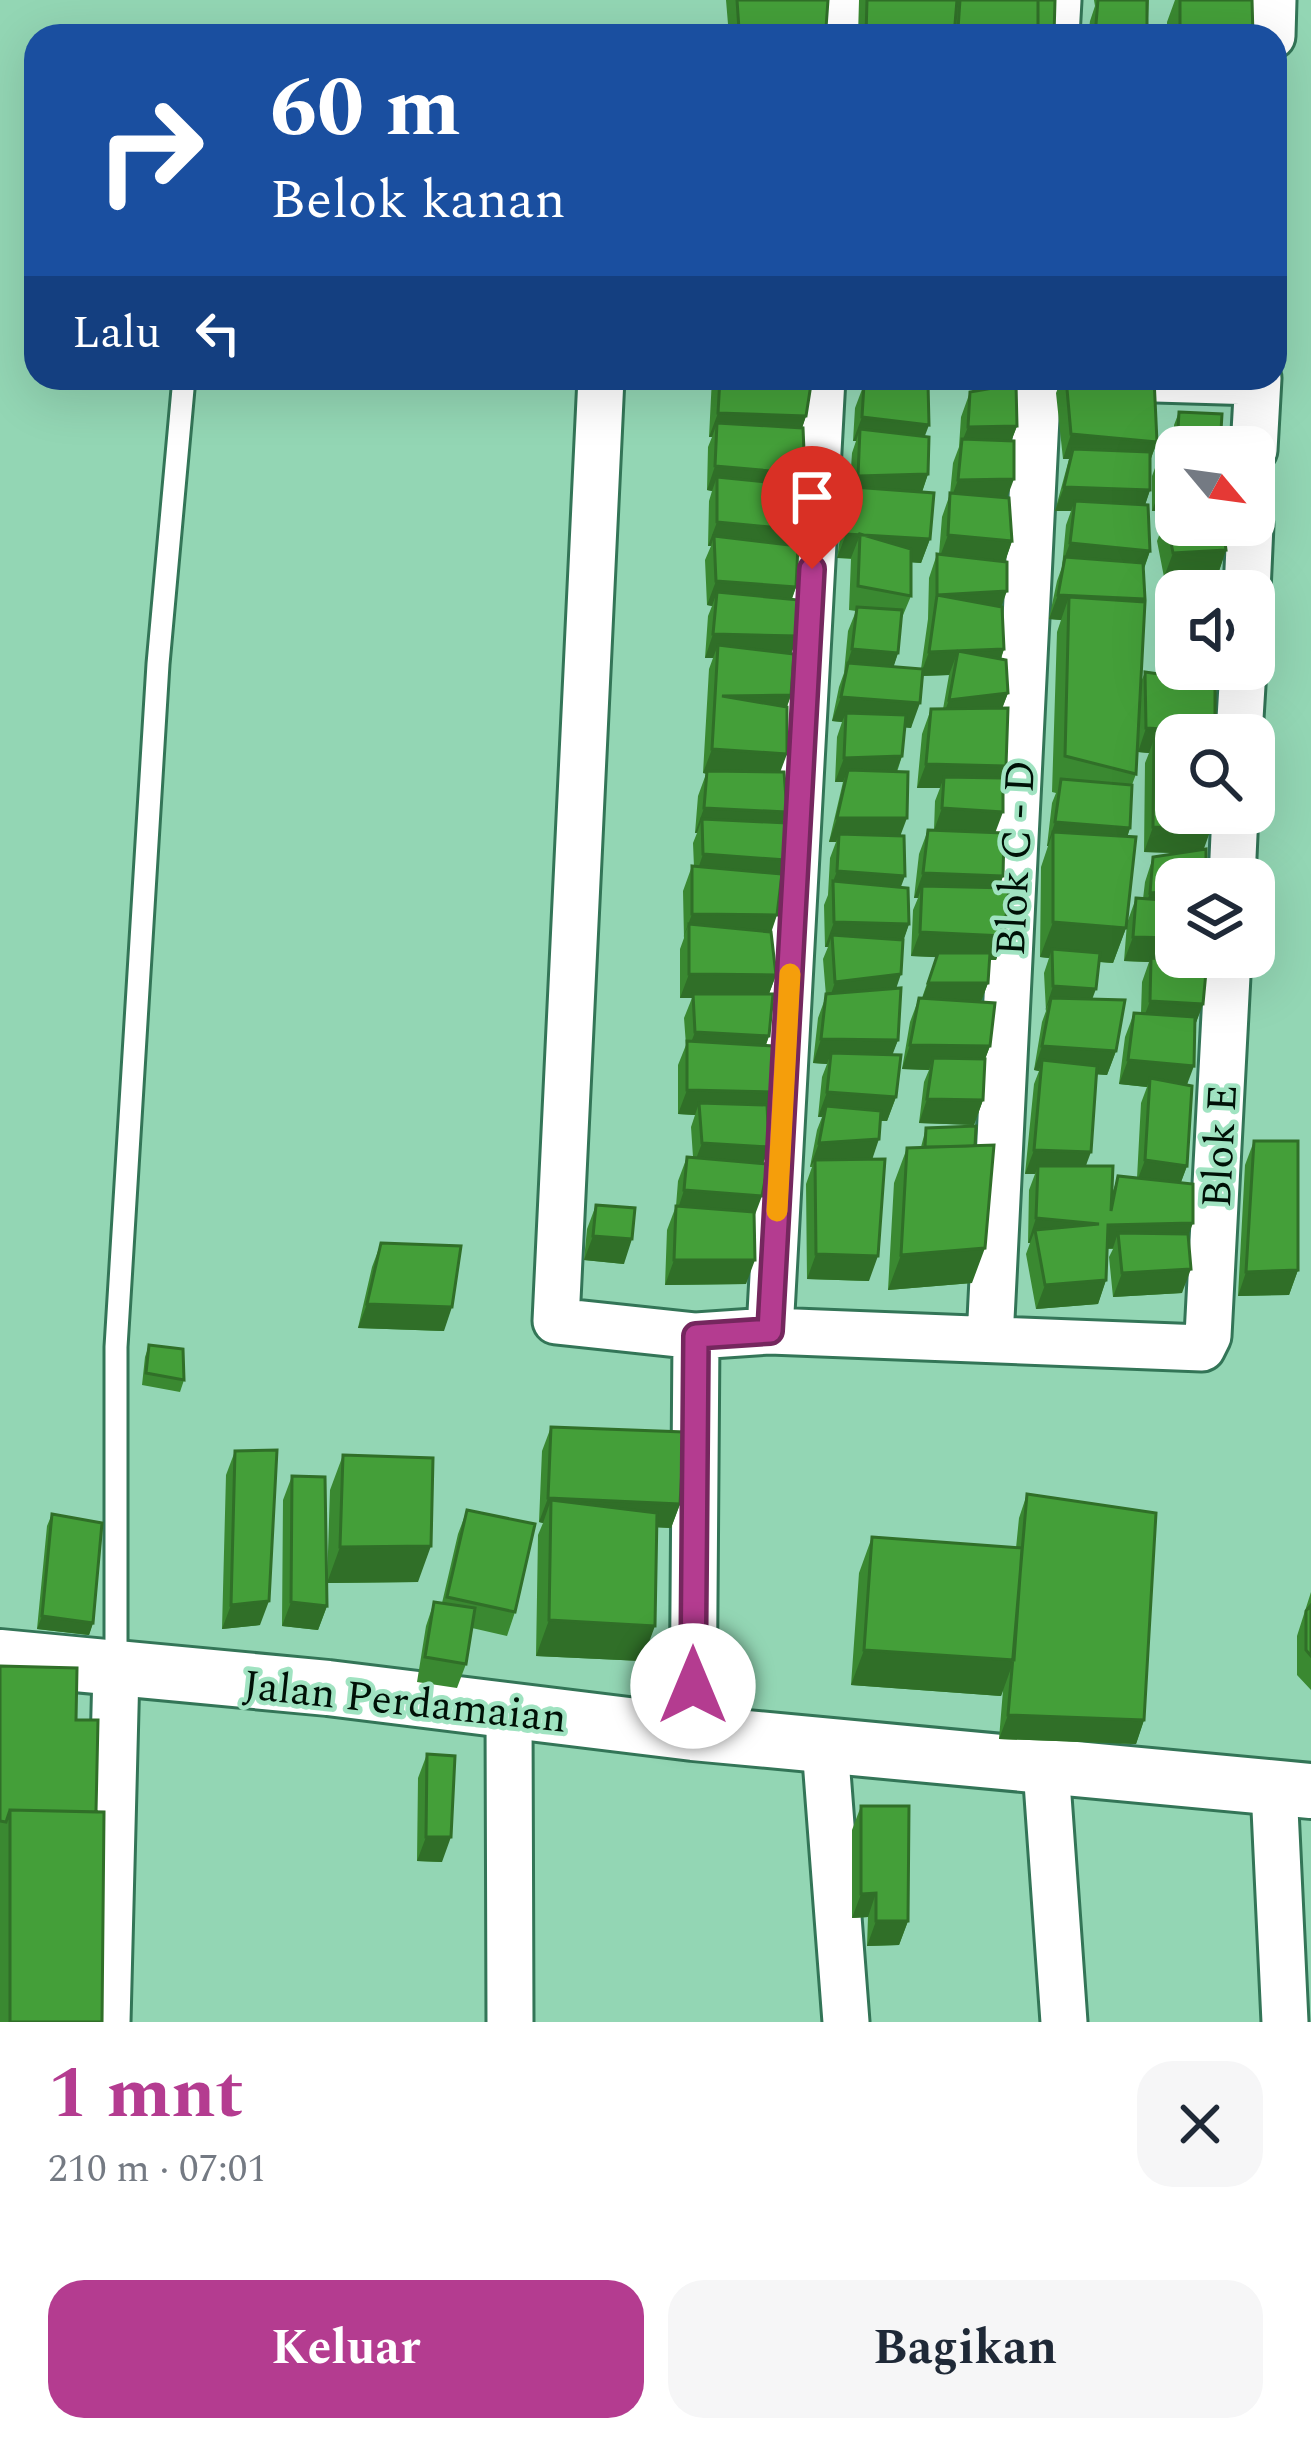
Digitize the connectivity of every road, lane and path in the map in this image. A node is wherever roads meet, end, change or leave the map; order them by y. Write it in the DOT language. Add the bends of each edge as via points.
graph roads {
  1 [pos="183,390"];
  2 [pos="601,390"];
  3 [pos="821,390"];
  4 [pos="1037,390"];
  5 [pos="1257,390"];
  6 [pos="1255,426"];
  7 [pos="1227,978"];
  8 [pos="770,1331"];
  9 [pos="696,1336"];
  10 [pos="990,1339"];
  11 [pos="0,1657"];
  12 [pos="116,1670"];
  13 [pos="509,1712"];
  14 [pos="693,1733"];
  15 [pos="824,1746"];
  16 [pos="1046,1768"];
  17 [pos="1292,1789"];
  18 [pos="107,2022"];
  19 [pos="510,2022"];
  20 [pos="846,2022"];
  21 [pos="1064,2022"];
  22 [pos="1285,2022"];
  1 -- 12 [label="lane" via="117,1325"];
  2 -- 9 [label="street" via="556,1321"];
  3 -- 8 [label="street"];
  4 -- 10 [label="street, Blok C - D"];
  5 -- 6 [label="street"];
  7 -- 10 [label="street, Blok E" via="1202,1348"];
  8 -- 9 [label="street"];
  8 -- 10 [label="street"];
  9 -- 14 [label="street"];
  11 -- 12 [label="street, Jalan Perdamaian"];
  12 -- 13 [label="street, Jalan Perdamaian"];
  12 -- 18 [label="street"];
  13 -- 14 [label="street, Jalan Perdamaian"];
  13 -- 19 [label="street"];
  14 -- 15 [label="street, Jalan Perdamaian"];
  15 -- 16 [label="street, Jalan Perdamaian"];
  15 -- 20 [label="street"];
  16 -- 17 [label="street, Jalan Perdamaian"];
  16 -- 21 [label="street"];
  17 -- 22 [label="street"];
}
